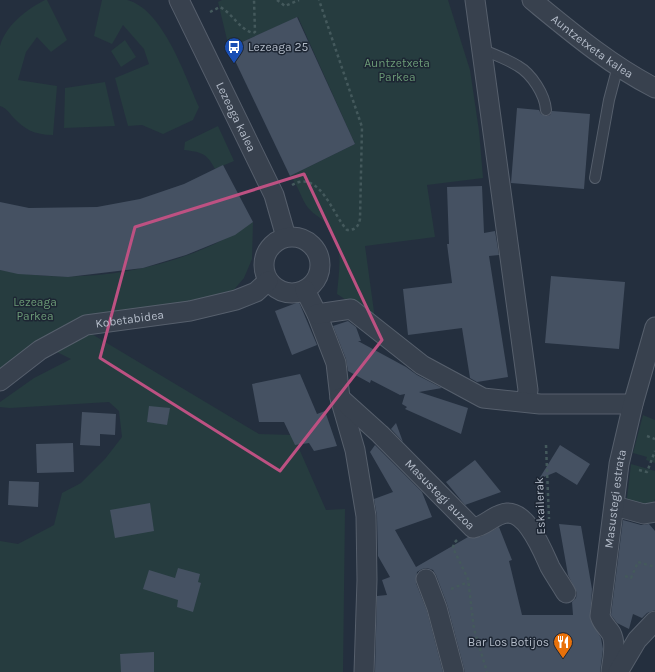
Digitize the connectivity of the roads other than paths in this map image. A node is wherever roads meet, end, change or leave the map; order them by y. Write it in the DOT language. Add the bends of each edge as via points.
graph roads {
  1 [pos="179,0"];
  2 [pos="475,0"];
  3 [pos="532,0"];
  4 [pos="481,49"];
  5 [pos="618,66"];
  6 [pos="655,88"];
  7 [pos="546,110"];
  8 [pos="595,178"];
  9 [pos="286,237"];
  10 [pos="268,281"];
  11 [pos="305,290"];
  12 [pos="318,314"];
  13 [pos="655,327"];
  14 [pos="0,381"];
  15 [pos="340,398"];
  16 [pos="526,402"];
  17 [pos="633,404"];
  18 [pos="615,506"];
  19 [pos="655,512"];
  20 [pos="426,579"];
  21 [pos="566,593"];
  22 [pos="655,621"];
  23 [pos="364,672"];
  24 [pos="454,672"];
  25 [pos="611,672"];
  26 [pos="618,672"];
  1 -- 9 [label="street, Lezeaga kalea" via="274,195"];
  2 -- 4 [label="street"];
  3 -- 5 [label="street, Auntzetxeta kalea" via="592,49"];
  4 -- 7 [label="lane" via="519,66 536,84"];
  4 -- 16 [label="street" via="528,390"];
  5 -- 6 [label="street, Auntzetxeta kalea"];
  5 -- 8 [label="lane"];
  9 -- 10 [label="street" via="270,247 266,255 264,272"];
  9 -- 11 [label="street" via="304,239 317,252 320,272 316,280"];
  10 -- 11 [label="street" via="272,287 282,292 292,294"];
  10 -- 14 [label="street, Kobetabidea" via="256,292 236,300 190,311 86,325 40,350"];
  11 -- 12 [label="street"];
  12 -- 15 [label="street" via="336,363"];
  12 -- 16 [label="street" via="352,309 422,365 484,398"];
  13 -- 17 [label="street, Masustegi estrata"];
  15 -- 21 [label="street, Masustegi auzoa" via="380,434 473,528 508,513 519,517 536,536"];
  15 -- 23 [label="street" via="355,450 366,516"];
  16 -- 17 [label="street"];
  17 -- 18 [label="street, Masustegi estrata" via="620,464"];
  18 -- 19 [label="street" via="644,514"];
  18 -- 25 [label="street, Masustegi estrata" via="600,616 612,634 614,650"];
  20 -- 24 [label="street" via="437,608"];
  22 -- 26 [label="street" via="637,640"];
}
